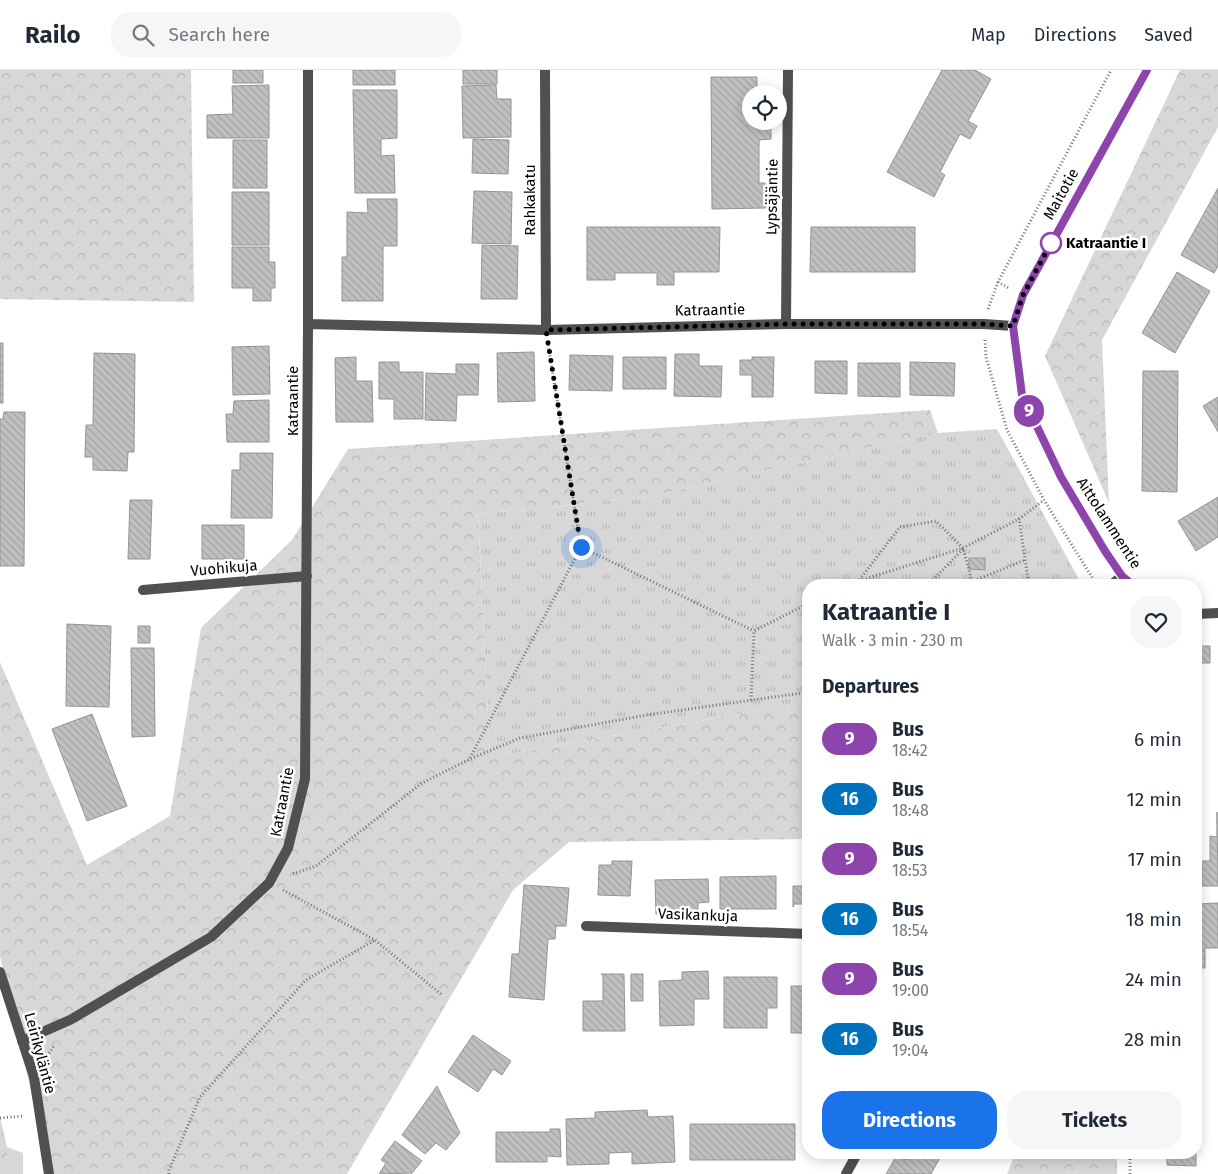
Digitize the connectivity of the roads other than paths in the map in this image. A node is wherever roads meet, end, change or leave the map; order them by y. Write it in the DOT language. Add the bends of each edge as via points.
graph roads {
  1 [pos="308,70"];
  2 [pos="545,70"];
  3 [pos="788,70"];
  4 [pos="1147,70"];
  5 [pos="308,324"];
  6 [pos="786,324"];
  7 [pos="1013,326"];
  8 [pos="546,330"];
  9 [pos="1061,477"];
  10 [pos="306,576"];
  11 [pos="1122,576"];
  12 [pos="1118,579"];
  13 [pos="1126,579"];
  14 [pos="143,590"];
  15 [pos="1218,613"];
  16 [pos="1202,614"];
  17 [pos="586,926"];
  18 [pos="802,934"];
  19 [pos="0,972"];
  20 [pos="22,1041"];
  21 [pos="854,1159"];
  22 [pos="49,1174"];
  23 [pos="846,1174"];
  1 -- 5 [label="street"];
  2 -- 8 [label="street, Rahkakatu"];
  3 -- 6 [label="street, Lypsäjäntie"];
  4 -- 7 [label="street, Maitotie" via="1023,295"];
  5 -- 8 [label="street, Katraantie"];
  5 -- 10 [label="street, Katraantie"];
  6 -- 7 [label="street, Katraantie"];
  6 -- 8 [label="street, Katraantie"];
  7 -- 9 [label="street, Maitotie" via="1022,395"];
  9 -- 11 [label="street, Aittolammentie"];
  10 -- 14 [label="street, Vuohikuja"];
  10 -- 20 [label="street, Katraantie" via="305,779 288,848 269,883 211,937 70,1020"];
  11 -- 12 [label="street"];
  11 -- 13 [label="street, Aittolammentie"];
  15 -- 16 [label="street"];
  17 -- 18 [label="street, Vasikankuja"];
  19 -- 20 [label="street, Leirikyläntie"];
  20 -- 22 [label="street, Leirikyläntie" via="34,1077"];
  21 -- 23 [label="street"];
}
